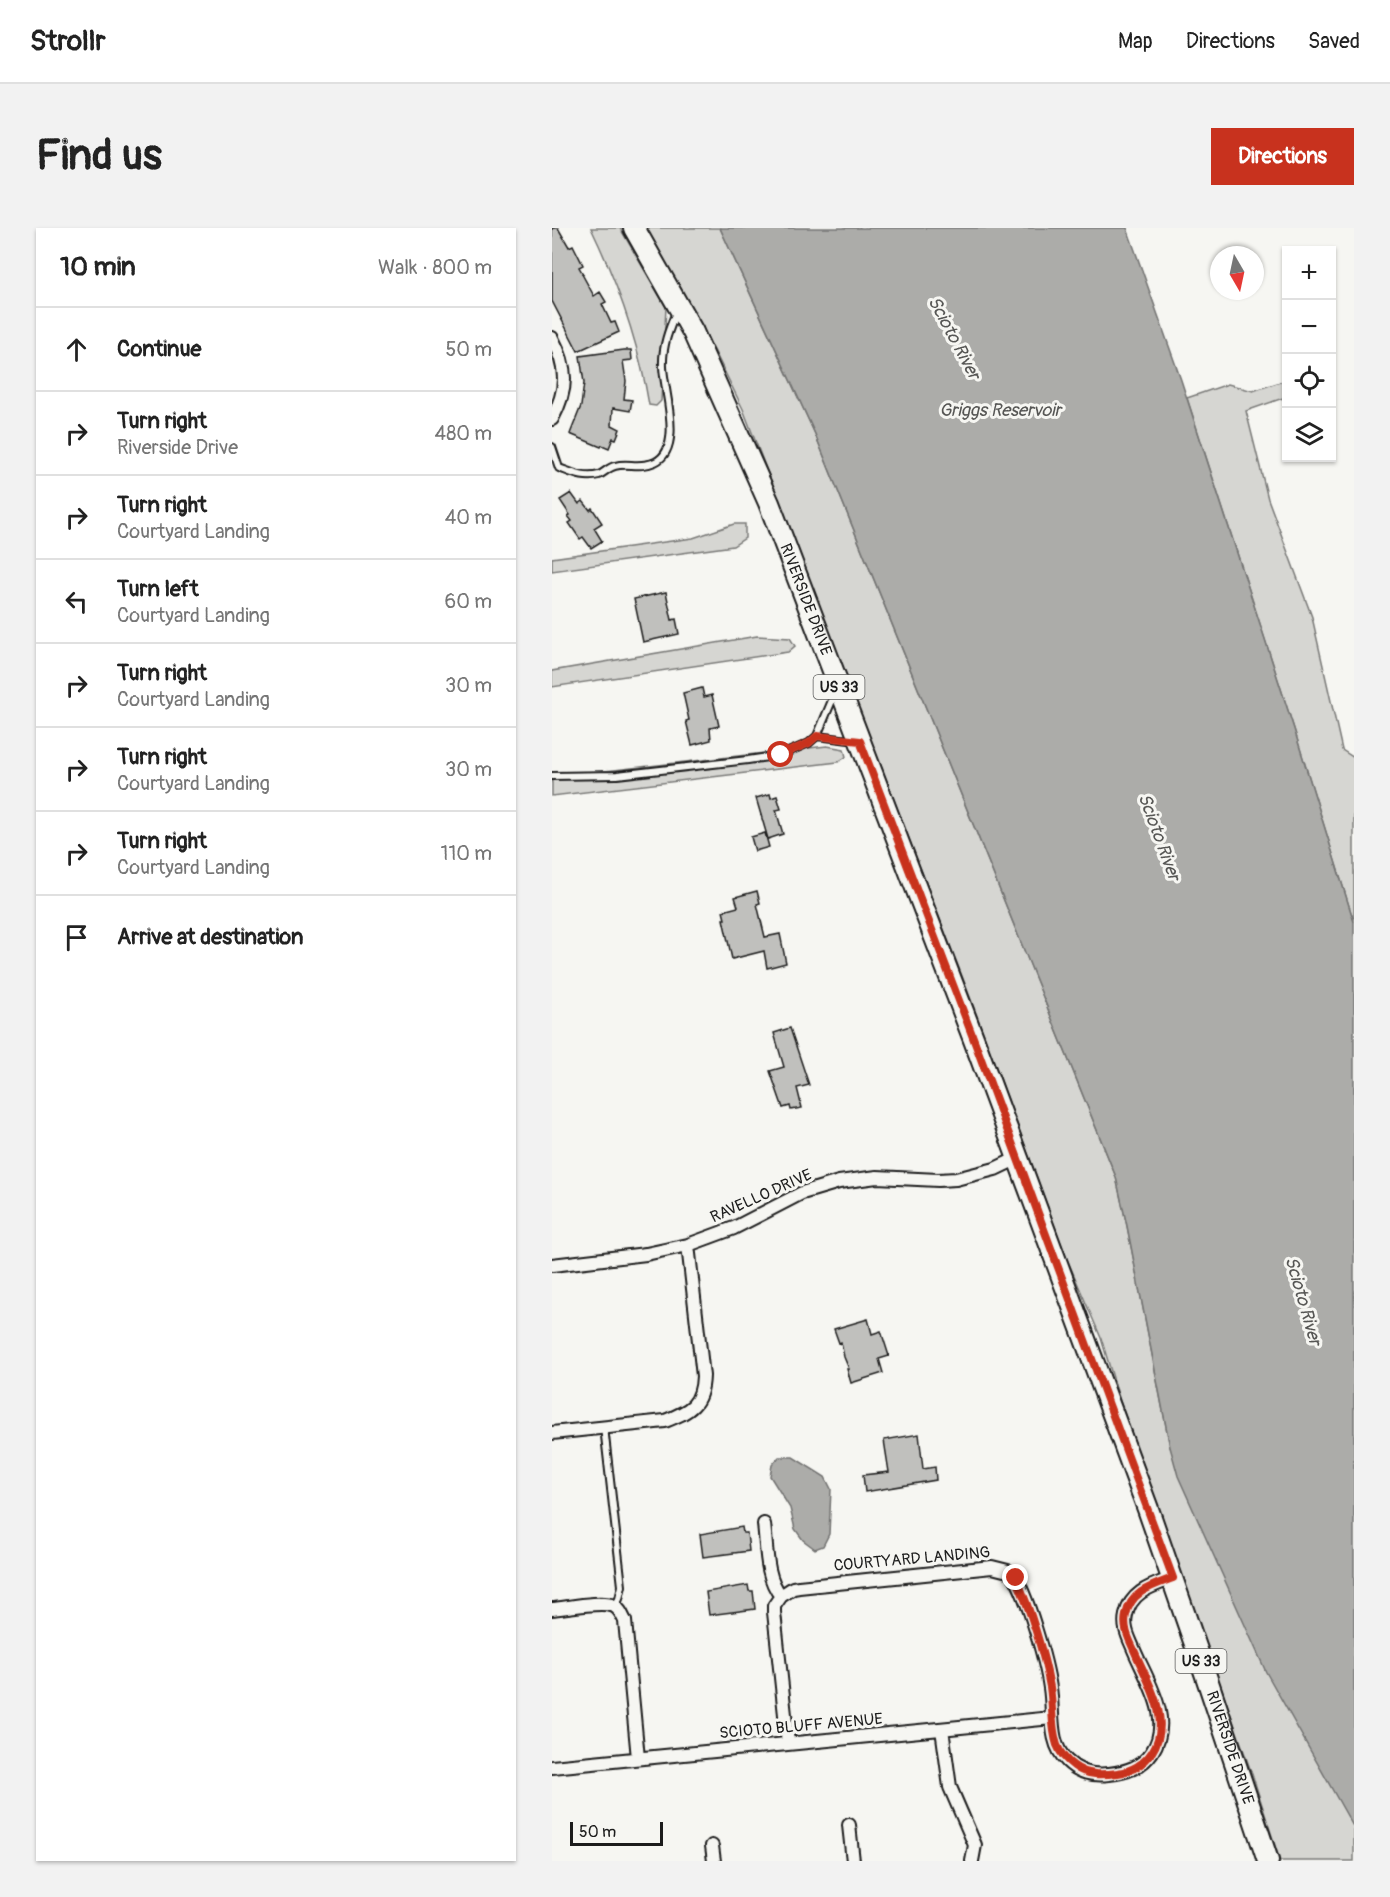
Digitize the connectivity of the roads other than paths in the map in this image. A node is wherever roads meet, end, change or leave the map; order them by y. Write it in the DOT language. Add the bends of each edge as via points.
graph roads {
  1 [pos="634,228"];
  2 [pos="678,307"];
  3 [pos="552,338"];
  4 [pos="552,419"];
  5 [pos="552,447"];
  6 [pos="839,685"];
  7 [pos="817,736"];
  8 [pos="860,741"];
  9 [pos="552,776"];
  10 [pos="1018,1158"];
  11 [pos="688,1245"];
  12 [pos="552,1265"];
  13 [pos="604,1427"];
  14 [pos="552,1433"];
  15 [pos="765,1524"];
  16 [pos="1173,1578"];
  17 [pos="781,1596"];
  18 [pos="615,1606"];
  19 [pos="552,1609"];
  20 [pos="1052,1718"];
  21 [pos="942,1729"];
  22 [pos="788,1743"];
  23 [pos="638,1758"];
  24 [pos="552,1767"];
  25 [pos="849,1825"];
  26 [pos="712,1846"];
  27 [pos="714,1861"];
  28 [pos="853,1861"];
  29 [pos="972,1861"];
  30 [pos="1268,1861"];
  1 -- 2 [label="main road, RIVERSIDE DRIVE / US 33"];
  2 -- 5 [label="lane" via="666,336 663,367 670,416 669,448 658,461 640,467 615,465 584,477 559,468"];
  2 -- 6 [label="main road, RIVERSIDE DRIVE / US 33" via="693,332 769,503"];
  3 -- 4 [label="street" via="562,357 564,385"];
  6 -- 7 [label="lane"];
  6 -- 8 [label="main road, RIVERSIDE DRIVE / US 33"];
  7 -- 8 [label="lane"];
  7 -- 9 [label="lane" via="781,755 748,760 616,775"];
  8 -- 10 [label="main road, RIVERSIDE DRIVE / US 33"];
  10 -- 11 [label="street, RAVELLO DRIVE" via="995,1169 956,1179 877,1177 818,1187 734,1228"];
  10 -- 16 [label="main road, RIVERSIDE DRIVE / US 33"];
  11 -- 12 [label="street, RAVELLO DRIVE"];
  11 -- 13 [label="street" via="702,1391 694,1405 665,1421"];
  13 -- 14 [label="street"];
  13 -- 18 [label="lane" via="622,1586"];
  15 -- 17 [label="street" via="771,1577"];
  16 -- 20 [label="street, COURTYARD LANDING" via="1143,1589 1131,1601 1125,1617 1126,1632 1160,1714 1160,1732 1149,1756 1133,1769 1120,1773 1081,1772 1061,1753"];
  16 -- 30 [label="main road, RIVERSIDE DRIVE / US 33"];
  17 -- 20 [label="street, COURTYARD LANDING" via="799,1587 992,1567 1006,1569 1020,1586 1038,1640 1050,1688"];
  17 -- 22 [label="street" via="774,1612"];
  18 -- 19 [label="street"];
  18 -- 23 [label="street" via="625,1621"];
  20 -- 21 [label="street, SCIOTO BLUFF AVENUE"];
  21 -- 22 [label="street, SCIOTO BLUFF AVENUE"];
  21 -- 29 [label="street" via="950,1787 975,1845"];
  22 -- 23 [label="street, SCIOTO BLUFF AVENUE"];
  23 -- 24 [label="street, SCIOTO BLUFF AVENUE"];
  25 -- 28 [label="street"];
  26 -- 27 [label="street"];
}
